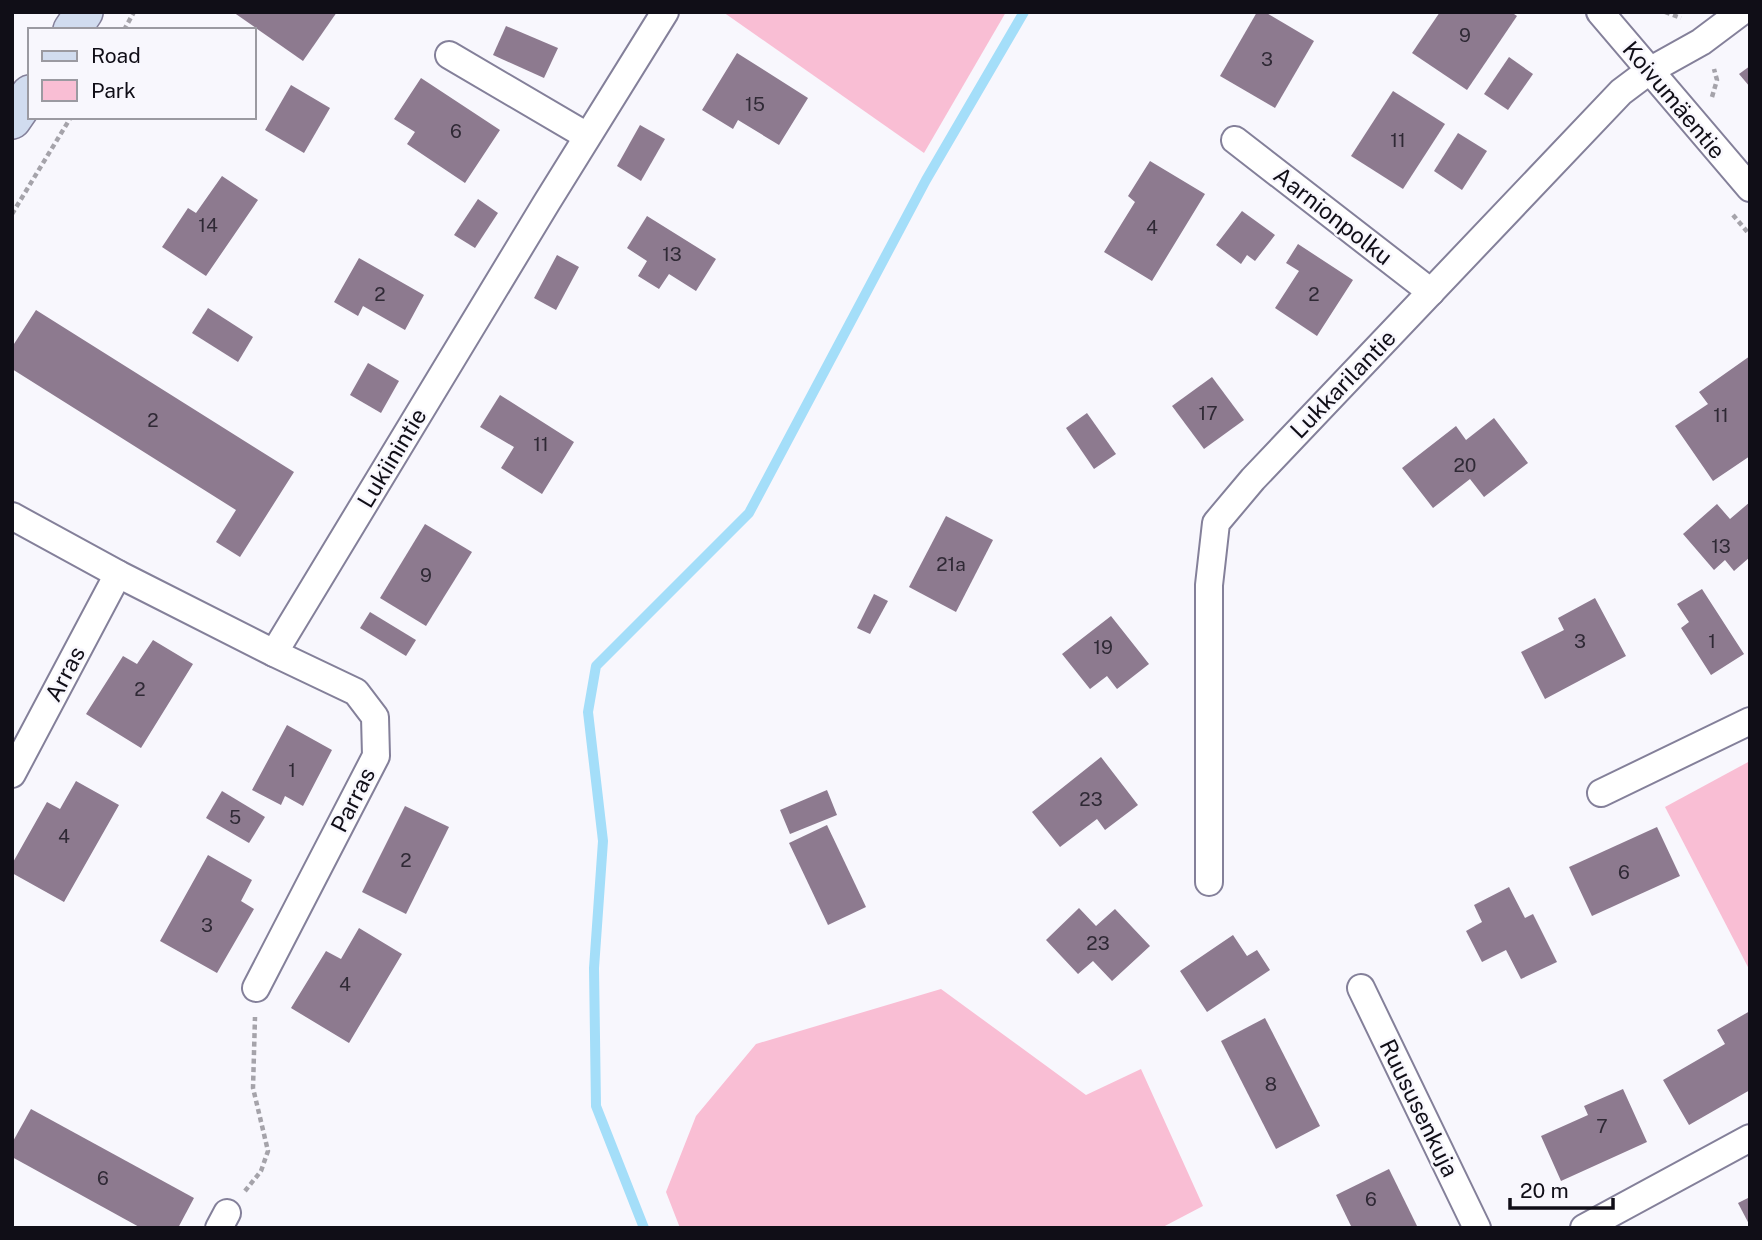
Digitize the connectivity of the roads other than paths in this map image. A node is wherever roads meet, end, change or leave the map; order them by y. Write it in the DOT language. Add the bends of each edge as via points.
graph roads {
  1 [pos="84,12"];
  2 [pos="665,12"];
  3 [pos="1600,12"];
  4 [pos="1741,12"];
  5 [pos="73,28"];
  6 [pos="449,54"];
  7 [pos="1649,71"];
  8 [pos="28,97"];
  9 [pos="12,120"];
  10 [pos="587,136"];
  11 [pos="1235,140"];
  12 [pos="1750,188"];
  13 [pos="1431,292"];
  14 [pos="12,516"];
  15 [pos="118,574"];
  16 [pos="274,653"];
  17 [pos="1750,721"];
  18 [pos="12,774"];
  19 [pos="1601,793"];
  20 [pos="1209,882"];
  21 [pos="256,988"];
  22 [pos="1361,988"];
  23 [pos="1750,1138"];
  24 [pos="1477,1228"];
  25 [pos="1584,1228"];
  1 -- 5 [label="main road"];
  2 -- 10 [label="street, Lukiinintie"];
  3 -- 7 [label="street, Koivumäentie"];
  4 -- 7 [label="street, Lukkarilantie" via="1701,42"];
  6 -- 10 [label="street"];
  7 -- 12 [label="street, Koivumäentie"];
  7 -- 13 [label="street, Lukkarilantie" via="1621,92"];
  8 -- 9 [label="main road"];
  10 -- 16 [label="street, Lukiinintie"];
  11 -- 13 [label="street, Aarnionpolku"];
  13 -- 20 [label="street, Lukkarilantie" via="1216,523 1209,585"];
  14 -- 15 [label="street"];
  15 -- 16 [label="street"];
  15 -- 18 [label="street, Arras"];
  16 -- 21 [label="street, Parras" via="356,692 375,717 376,756"];
  17 -- 19 [label="street"];
  22 -- 24 [label="street, Ruususenkuja"];
  23 -- 25 [label="street"];
}
